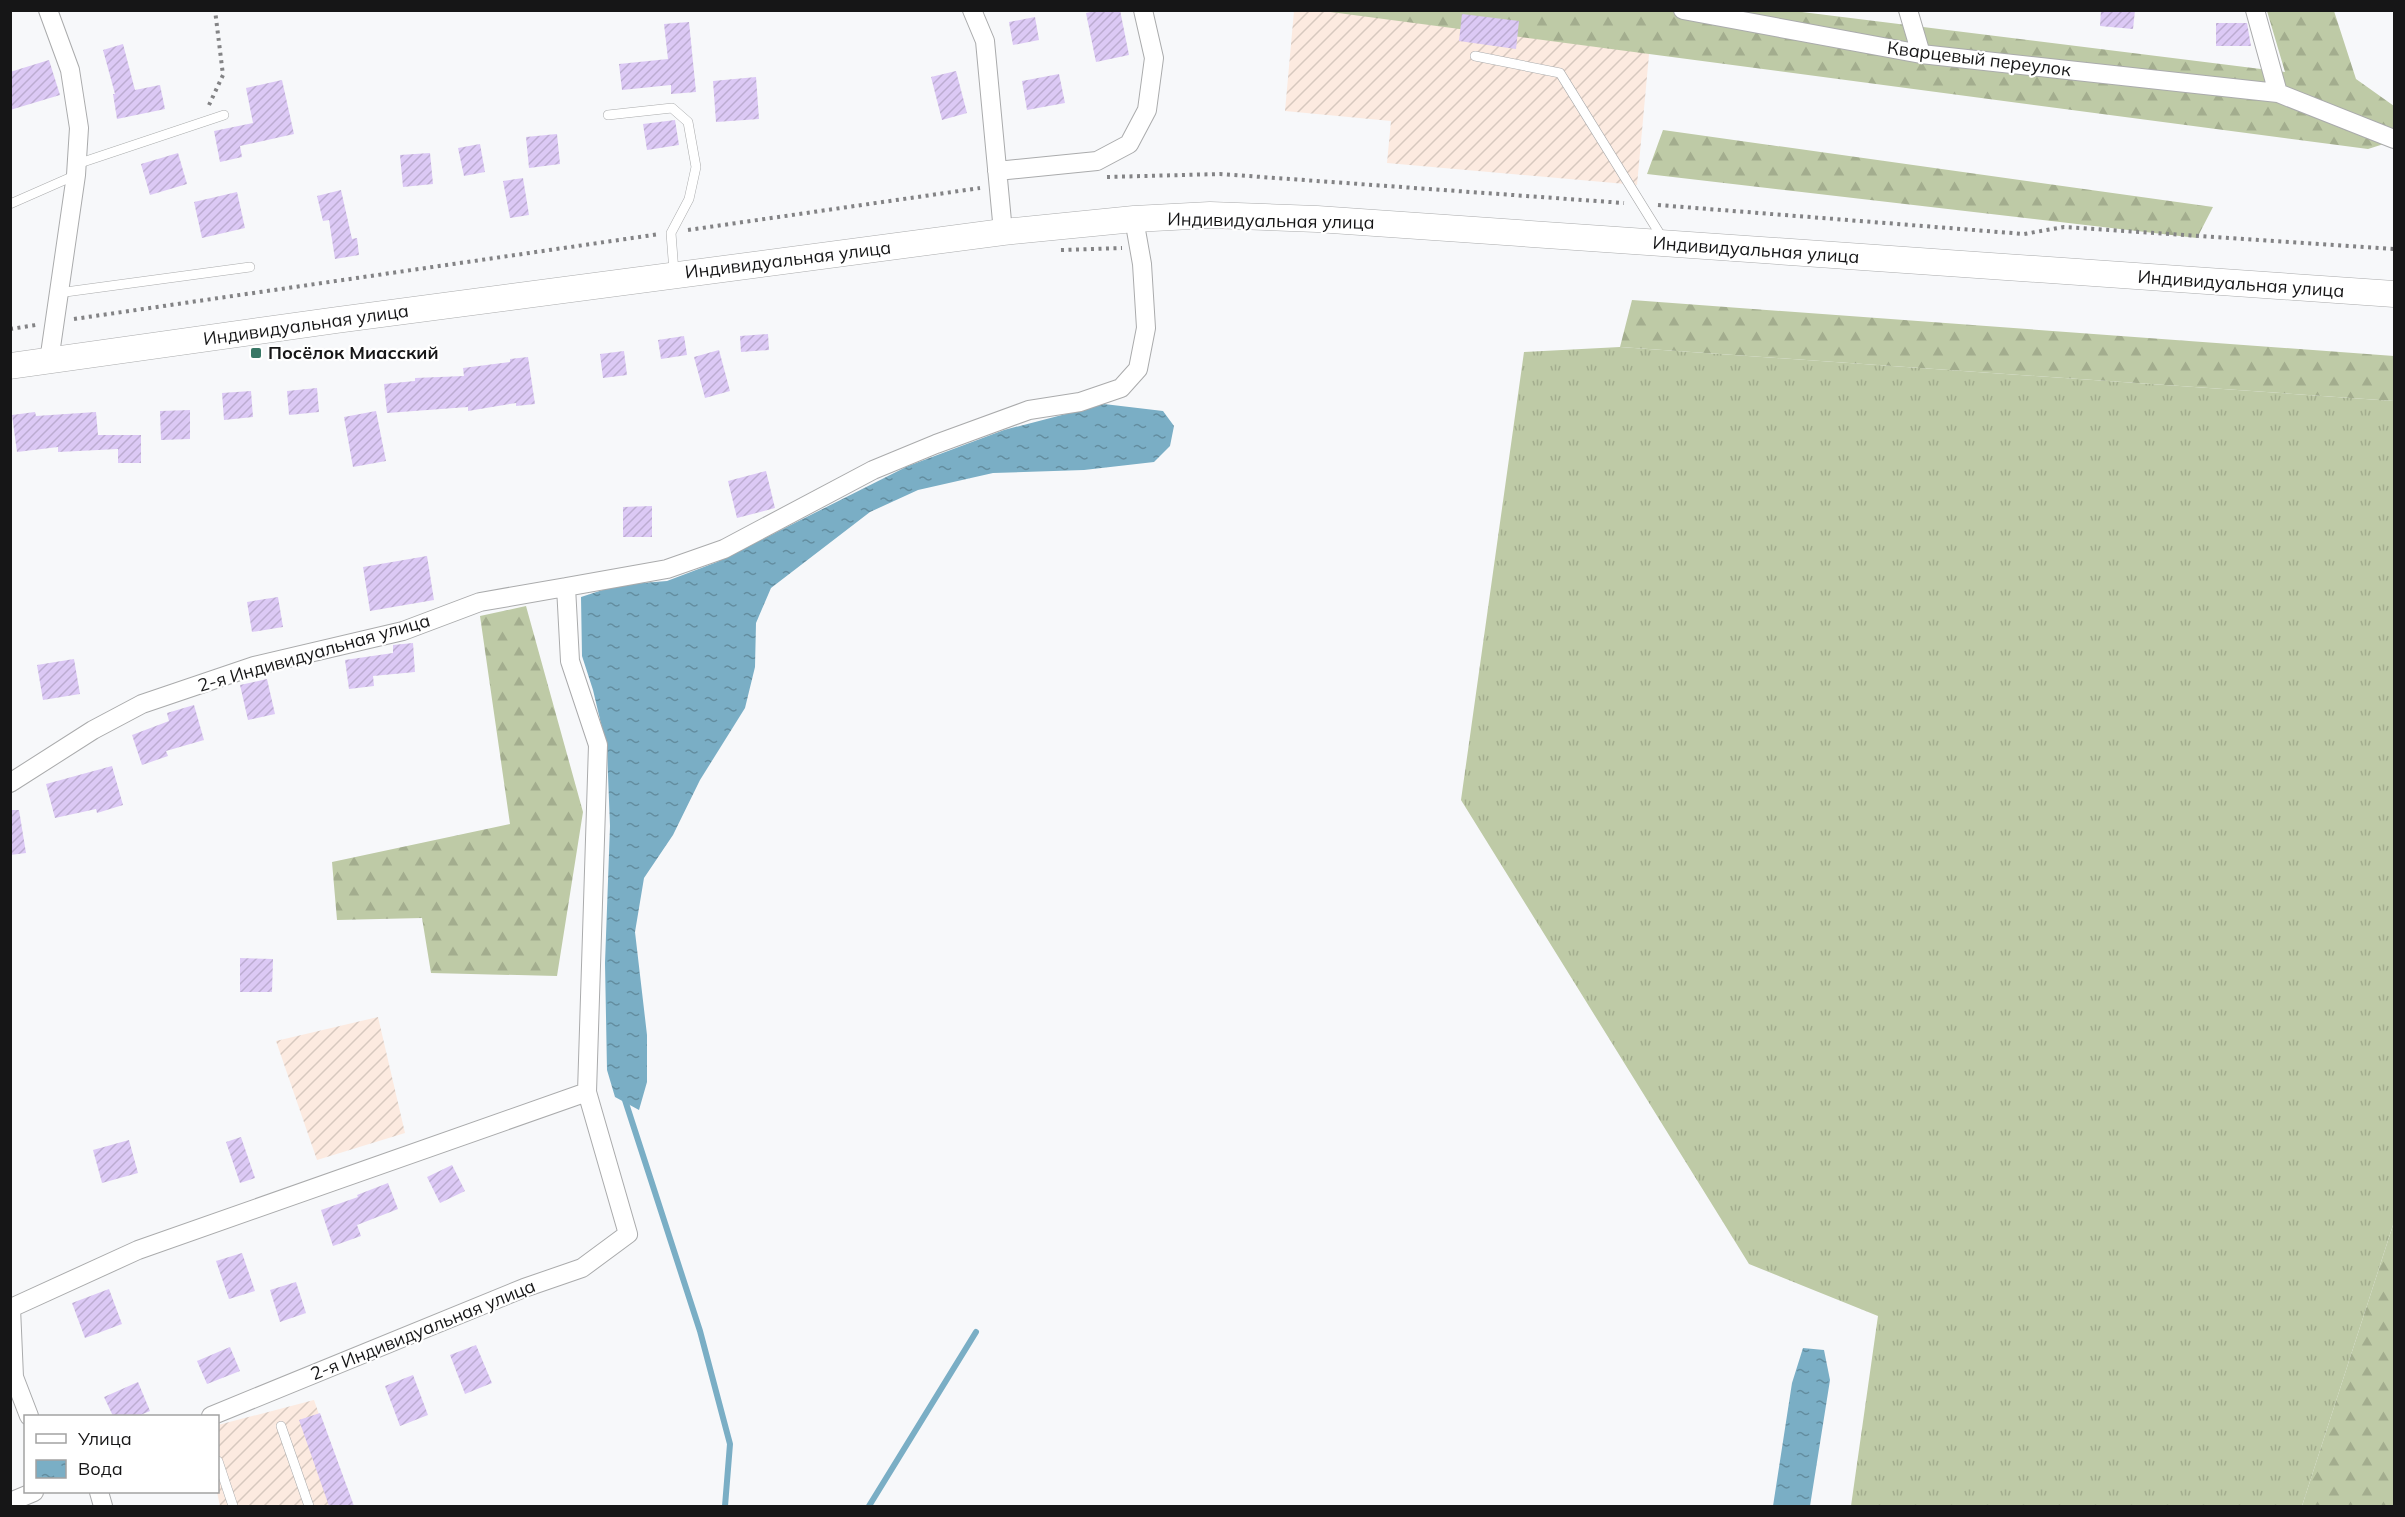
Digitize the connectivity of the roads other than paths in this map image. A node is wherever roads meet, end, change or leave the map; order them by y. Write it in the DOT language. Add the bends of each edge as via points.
graph roads {
  1 [pos="48,10"];
  2 [pos="972,10"];
  3 [pos="1143,10"];
  4 [pos="1683,10"];
  5 [pos="1908,10"];
  6 [pos="2255,10"];
  7 [pos="1921,54"];
  8 [pos="1476,56"];
  9 [pos="2278,93"];
  10 [pos="224,115"];
  11 [pos="608,115"];
  12 [pos="2394,139"];
  13 [pos="76,170"];
  14 [pos="998,178"];
  15 [pos="10,204"];
  16 [pos="1134,219"];
  17 [pos="1003,232"];
  18 [pos="1666,243"];
  19 [pos="250,267"];
  20 [pos="675,275"];
  21 [pos="58,293"];
  22 [pos="2394,294"];
  23 [pos="49,360"];
  24 [pos="10,366"];
  25 [pos="566,587"];
  26 [pos="10,783"];
  27 [pos="587,1092"];
  28 [pos="12,1376"];
  29 [pos="29,1415"];
  30 [pos="213,1415"];
  31 [pos="281,1426"];
  32 [pos="219,1464"];
  33 [pos="30,1493"];
  34 [pos="10,1502"];
  35 [pos="233,1506"];
  36 [pos="309,1506"];
  1 -- 13 [label="street" via="70,70 76,101 80,128"];
  2 -- 14 [label="street" via="984,41"];
  3 -- 14 [label="street" via="1154,58 1147,110 1129,144 1097,161"];
  4 -- 7 [label="street, Кварцевый переулок"];
  5 -- 7 [label="street"];
  6 -- 9 [label="street"];
  7 -- 9 [label="street, Кварцевый переулок"];
  8 -- 18 [label="lane" via="1560,73"];
  9 -- 12 [label="street, Кварцевый переулок"];
  10 -- 13 [label="lane"];
  11 -- 20 [label="lane" via="672,108 688,123 696,167 689,199 671,232"];
  13 -- 15 [label="lane"];
  13 -- 21 [label="street"];
  14 -- 17 [label="street"];
  16 -- 17 [label="main road, Индивидуальная улица"];
  16 -- 18 [label="main road, Индивидуальная улица" via="1210,215 1317,219"];
  16 -- 25 [label="street, 2-я Индивидуальная улица" via="1142,264 1146,328 1138,369 1121,388 1080,402 1029,410 936,444 873,470 724,549 667,569"];
  17 -- 20 [label="main road, Индивидуальная улица"];
  18 -- 22 [label="main road, Индивидуальная улица"];
  19 -- 21 [label="lane"];
  20 -- 23 [label="main road, Индивидуальная улица"];
  21 -- 23 [label="street"];
  23 -- 24 [label="main road, Индивидуальная улица"];
  25 -- 26 [label="street, 2-я Индивидуальная улица" via="480,602 403,631 254,666 142,704 93,729"];
  25 -- 27 [label="street" via="570,661 598,745"];
  27 -- 28 [label="street" via="138,1250 11,1308"];
  27 -- 30 [label="street, 2-я Индивидуальная улица" via="628,1234 582,1268"];
  28 -- 29 [label="street"];
  31 -- 36 [label="lane"];
  32 -- 35 [label="lane"];
  33 -- 34 [label="street"];
}
